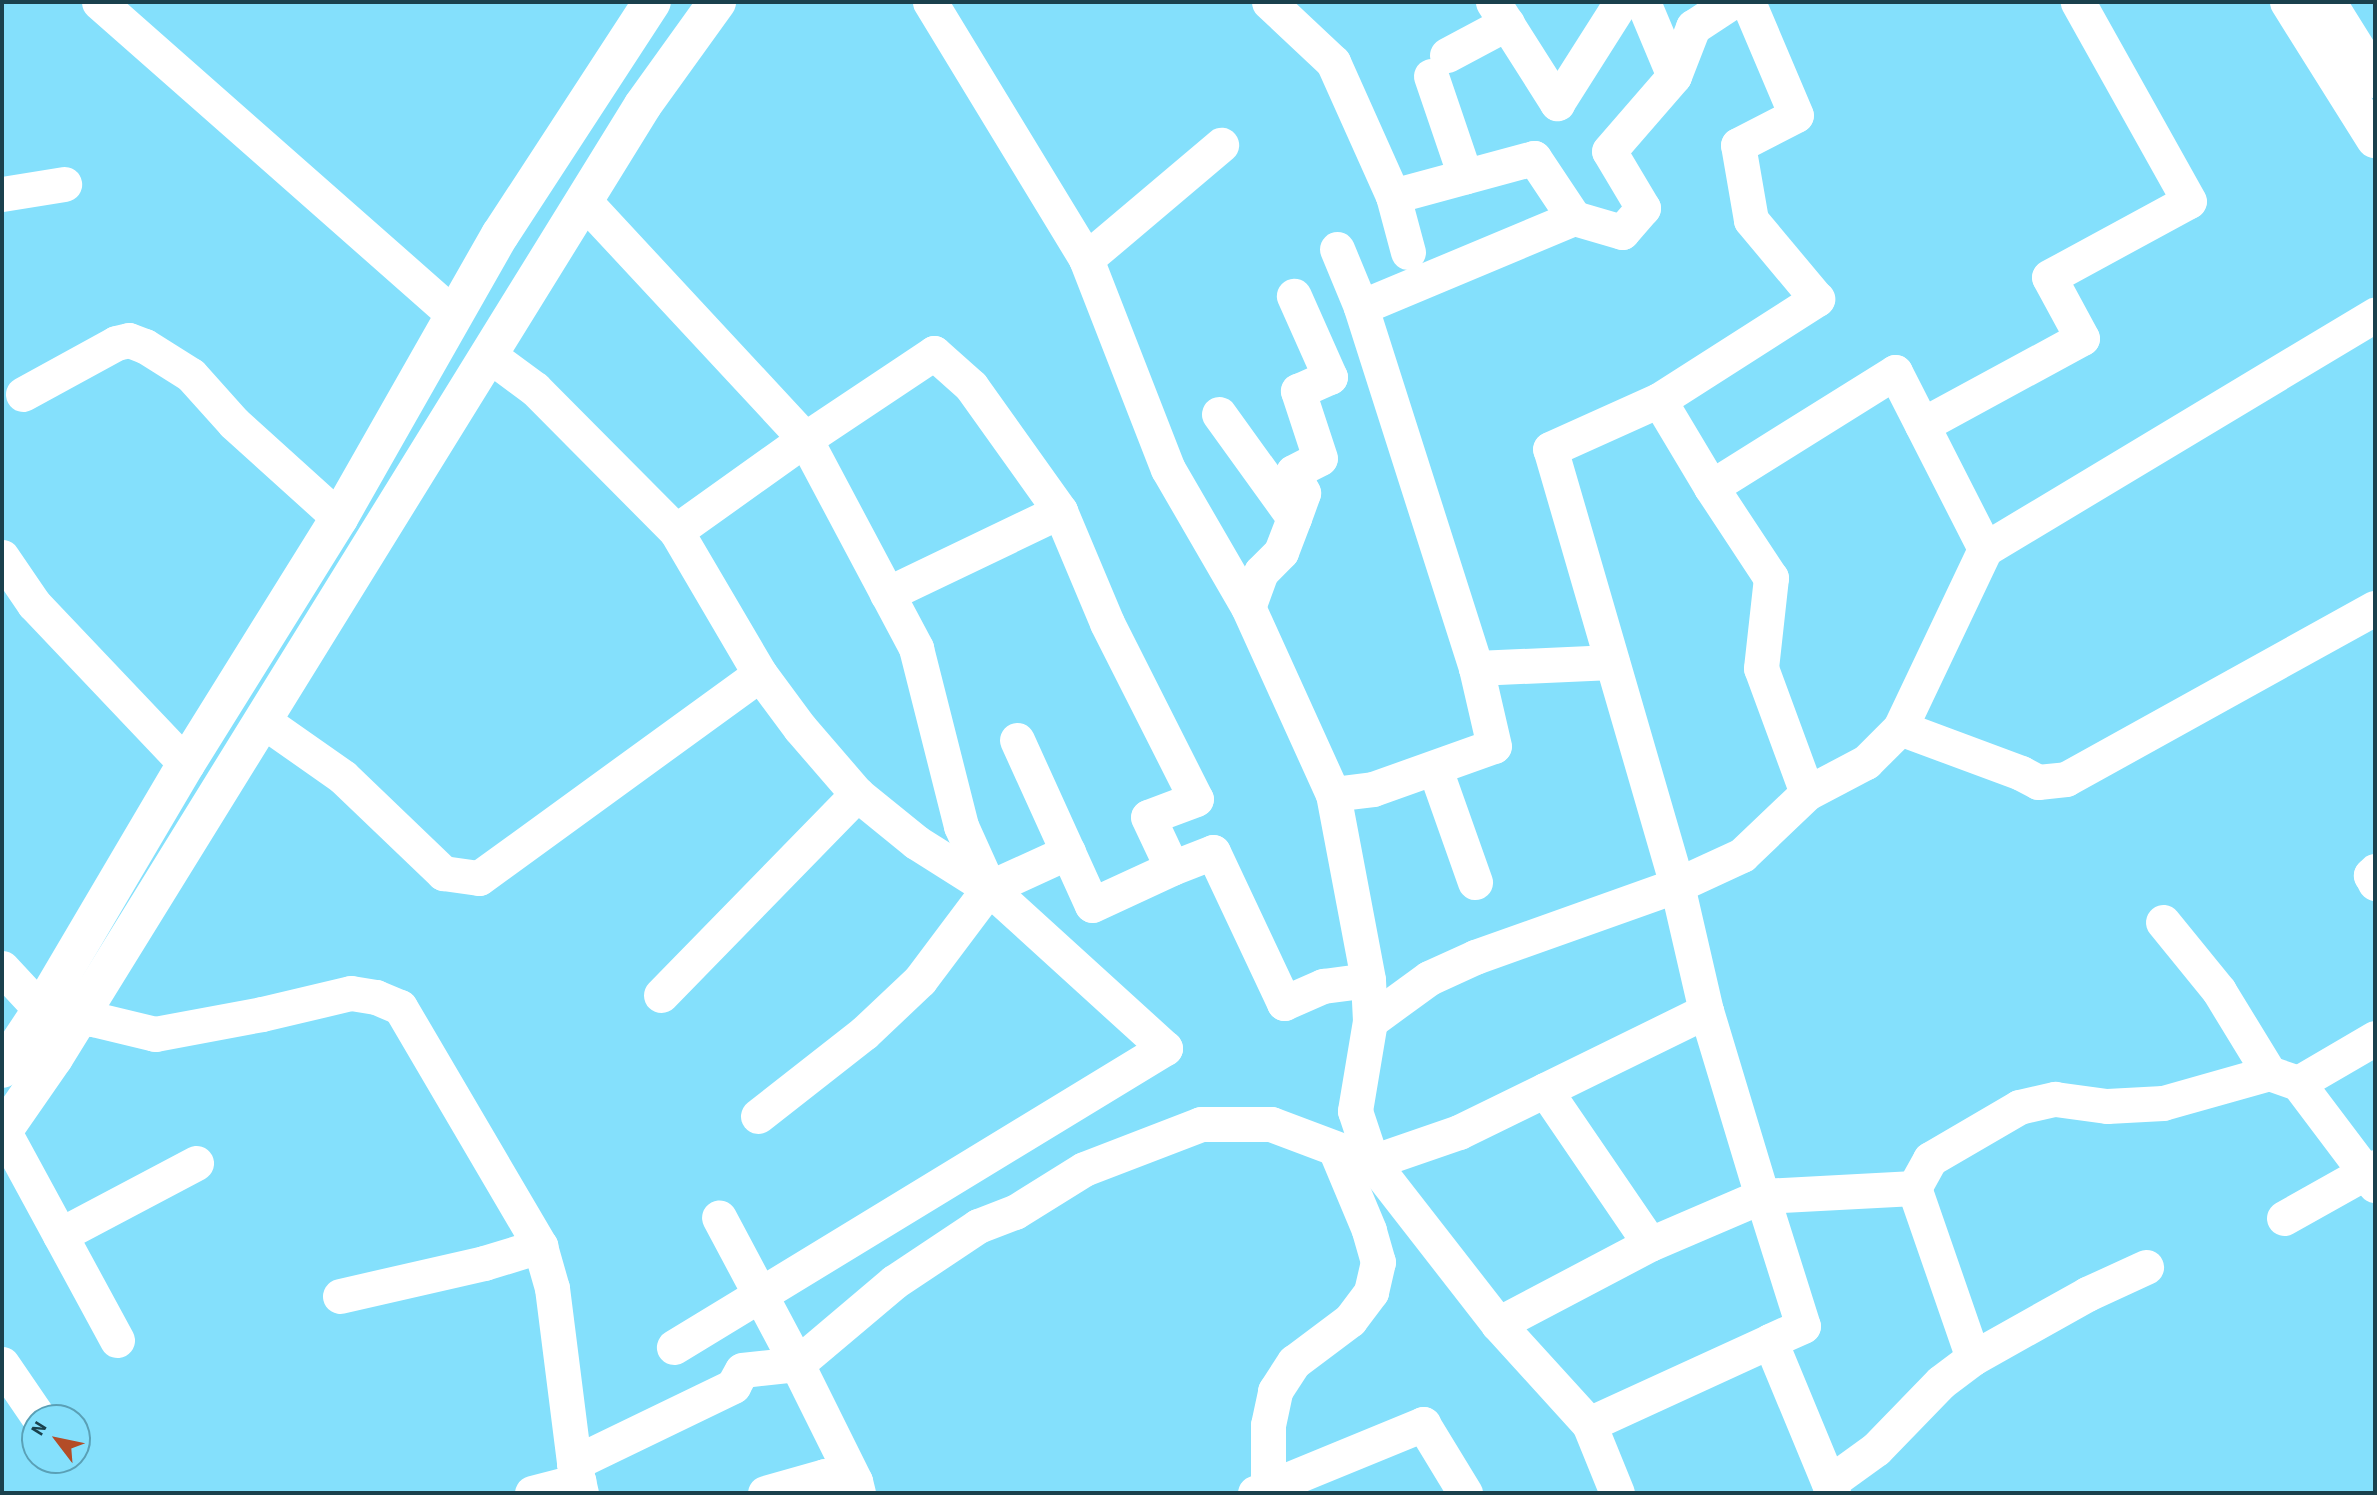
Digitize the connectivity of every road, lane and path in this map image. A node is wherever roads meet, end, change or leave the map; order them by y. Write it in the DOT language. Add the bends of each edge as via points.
graph roads {
  1 [pos="99,2"];
  2 [pos="652,2"];
  3 [pos="716,2"];
  4 [pos="930,2"];
  5 [pos="1269,2"];
  6 [pos="1621,2"];
  7 [pos="1643,2"];
  8 [pos="1731,2"];
  9 [pos="1748,2"];
  10 [pos="2078,2"];
  11 [pos="2289,2"];
  12 [pos="2327,2"];
  13 [pos="1500,12"];
  14 [pos="1674,76"];
  15 [pos="2375,79"];
  16 [pos="2375,139"];
  17 [pos="1221,145"];
  18 [pos="1465,176"];
  19 [pos="64,184"];
  20 [pos="2,194"];
  21 [pos="1393,195"];
  22 [pos="584,201"];
  23 [pos="1574,218"];
  24 [pos="1338,249"];
  25 [pos="1408,252"];
  26 [pos="1086,259"];
  27 [pos="1294,296"];
  28 [pos="1361,307"];
  29 [pos="454,315"];
  30 [pos="2375,315"];
  31 [pos="489,355"];
  32 [pos="23,394"];
  33 [pos="1658,400"];
  34 [pos="1219,414"];
  35 [pos="1922,425"];
  36 [pos="805,439"];
  37 [pos="1711,487"];
  38 [pos="1060,511"];
  39 [pos="339,518"];
  40 [pos="1294,519"];
  41 [pos="676,531"];
  42 [pos="1985,549"];
  43 [pos="2,557"];
  44 [pos="887,594"];
  45 [pos="1248,607"];
  46 [pos="2375,608"];
  47 [pos="1612,662"];
  48 [pos="1476,668"];
  49 [pos="760,674"];
  50 [pos="262,720"];
  51 [pos="1900,728"];
  52 [pos="1017,740"];
  53 [pos="186,764"];
  54 [pos="1434,769"];
  55 [pos="1807,793"];
  56 [pos="857,794"];
  57 [pos="1334,794"];
  58 [pos="1068,852"];
  59 [pos="1172,868"];
  60 [pos="2375,871"];
  61 [pos="1475,882"];
  62 [pos="2375,883"];
  63 [pos="1676,886"];
  64 [pos="989,888"];
  65 [pos="2163,922"];
  66 [pos="2,968"];
  67 [pos="1368,980"];
  68 [pos="661,995"];
  69 [pos="41,1010"];
  70 [pos="83,1011"];
  71 [pos="1706,1011"];
  72 [pos="1370,1021"];
  73 [pos="2375,1038"];
  74 [pos="2,1069"];
  75 [pos="2284,1078"];
  76 [pos="1545,1090"];
  77 [pos="758,1116"];
  78 [pos="3,1131"];
  79 [pos="1336,1151"];
  80 [pos="196,1163"];
  81 [pos="1372,1163"];
  82 [pos="2373,1175"];
  83 [pos="1914,1188"];
  84 [pos="1762,1196"];
  85 [pos="719,1217"];
  86 [pos="2284,1217"];
  87 [pos="60,1235"];
  88 [pos="1650,1244"];
  89 [pos="540,1246"];
  90 [pos="2146,1267"];
  91 [pos="760,1295"];
  92 [pos="341,1296"];
  93 [pos="1498,1324"];
  94 [pos="117,1340"];
  95 [pos="1770,1341"];
  96 [pos="674,1347"];
  97 [pos="1973,1358"];
  98 [pos="2,1364"];
  99 [pos="797,1364"];
  100 [pos="29,1404"];
  101 [pos="1589,1424"];
  102 [pos="578,1479"];
  103 [pos="856,1487"];
  104 [pos="1831,1488"];
  105 [pos="1261,1491"];
  106 [pos="532,1493"];
  107 [pos="765,1493"];
  108 [pos="1465,1493"];
  109 [pos="1617,1493"];
  1 -- 29 [label="street"];
  2 -- 29 [label="main road" via="500,235"];
  3 -- 22 [label="main road" via="643,105"];
  4 -- 26 [label="street"];
  5 -- 21 [label="street" via="1333,62"];
  6 -- 13 [label="street" via="1558,103"];
  7 -- 14 [label="street"];
  8 -- 14 [label="street" via="1693,27"];
  9 -- 33 [label="street" via="1796,115 1738,145 1751,220 1817,299"];
  10 -- 35 [label="street" via="2189,201 2049,277 2082,338"];
  11 -- 16 [label="main road"];
  12 -- 15 [label="main road"];
  13 -- 18 [label="street" via="1439,66"];
  14 -- 23 [label="street" via="1609,150 1643,208 1622,232"];
  17 -- 26 [label="street"];
  18 -- 21 [label="street"];
  18 -- 23 [label="street" via="1534,158"];
  19 -- 20 [label="street"];
  21 -- 25 [label="street"];
  22 -- 31 [label="main road"];
  22 -- 36 [label="street"];
  23 -- 28 [label="street"];
  24 -- 28 [label="street"];
  26 -- 45 [label="street" via="1168,469"];
  27 -- 40 [label="street" via="1330,377 1298,391 1320,458 1293,472 1303,493"];
  28 -- 48 [label="street"];
  29 -- 39 [label="main road"];
  30 -- 42 [label="street"];
  31 -- 41 [label="street" via="535,389"];
  31 -- 50 [label="main road"];
  32 -- 39 [label="street" via="116,343 129,340 145,346 191,375 234,423"];
  33 -- 37 [label="street"];
  33 -- 47 [label="street" via="1550,449"];
  34 -- 40 [label="street"];
  35 -- 37 [label="street" via="1895,372"];
  35 -- 42 [label="street"];
  36 -- 38 [label="street" via="934,353 971,386"];
  36 -- 41 [label="street"];
  36 -- 44 [label="street"];
  37 -- 55 [label="street" via="1771,578 1761,668"];
  38 -- 44 [label="street"];
  38 -- 59 [label="street" via="1107,623 1196,799 1148,817"];
  39 -- 53 [label="main road"];
  40 -- 45 [label="street" via="1281,552 1261,572"];
  41 -- 49 [label="street"];
  42 -- 51 [label="street"];
  43 -- 53 [label="street" via="34,604"];
  44 -- 64 [label="street" via="916,648 961,826"];
  45 -- 57 [label="street"];
  46 -- 51 [label="street" via="2066,779 2038,782"];
  47 -- 48 [label="street"];
  47 -- 63 [label="street"];
  48 -- 54 [label="street" via="1494,746"];
  49 -- 50 [label="street" via="479,878 443,873 342,777"];
  49 -- 56 [label="street"];
  50 -- 70 [label="main road"];
  51 -- 55 [label="street" via="1866,762"];
  52 -- 58 [label="street"];
  53 -- 69 [label="main road"];
  54 -- 57 [label="street" via="1373,789"];
  54 -- 61 [label="street"];
  55 -- 63 [label="street" via="1742,855"];
  56 -- 64 [label="street" via="916,842"];
  56 -- 68 [label="street"];
  57 -- 67 [label="street"];
  58 -- 59 [label="street" via="1092,905"];
  58 -- 64 [label="street"];
  59 -- 67 [label="street" via="1213,852 1284,1003 1323,986"];
  60 -- 62 [label="street" via="2371,875"];
  63 -- 71 [label="street"];
  63 -- 72 [label="street" via="1475,957 1429,978"];
  64 -- 77 [label="street" via="920,980 864,1033"];
  64 -- 91 [label="street" via="1165,1048"];
  65 -- 75 [label="street"];
  66 -- 69 [label="street"];
  67 -- 72 [label="street"];
  69 -- 74 [label="main road"];
  70 -- 78 [label="main road"];
  70 -- 89 [label="street" via="93,1019 155,1034 351,993 400,1007"];
  71 -- 76 [label="street"];
  71 -- 84 [label="street"];
  72 -- 81 [label="street" via="1355,1111"];
  73 -- 75 [label="street"];
  75 -- 82 [label="street"];
  75 -- 83 [label="street" via="2163,1103 2107,1107 2055,1099 2019,1107 1930,1159"];
  76 -- 81 [label="street" via="1459,1132"];
  76 -- 88 [label="street"];
  78 -- 87 [label="street"];
  79 -- 81 [label="street"];
  79 -- 99 [label="street" via="1271,1124 1200,1124 1129,1149 1015,1212 978,1226 894,1282"];
  79 -- 105 [label="street" via="1378,1262 1371,1292 1350,1320 1294,1362 1275,1391"];
  80 -- 87 [label="street"];
  81 -- 93 [label="street"];
  82 -- 86 [label="street"];
  83 -- 84 [label="street"];
  83 -- 97 [label="street"];
  84 -- 88 [label="street"];
  84 -- 95 [label="street" via="1803,1326"];
  85 -- 91 [label="street"];
  87 -- 94 [label="street"];
  88 -- 93 [label="street"];
  89 -- 92 [label="street"];
  89 -- 102 [label="street" via="552,1288"];
  90 -- 97 [label="street" via="2087,1294"];
  91 -- 96 [label="street"];
  91 -- 99 [label="street"];
  93 -- 101 [label="street"];
  95 -- 101 [label="street"];
  95 -- 104 [label="street"];
  97 -- 104 [label="street" via="1941,1382"];
  98 -- 100 [label="street"];
  99 -- 102 [label="street" via="742,1370 733,1386"];
  99 -- 103 [label="street"];
  101 -- 109 [label="street"];
  102 -- 106 [label="street"];
  103 -- 107 [label="street" via="825,1476"];
  105 -- 108 [label="street" via="1423,1424"];
}
